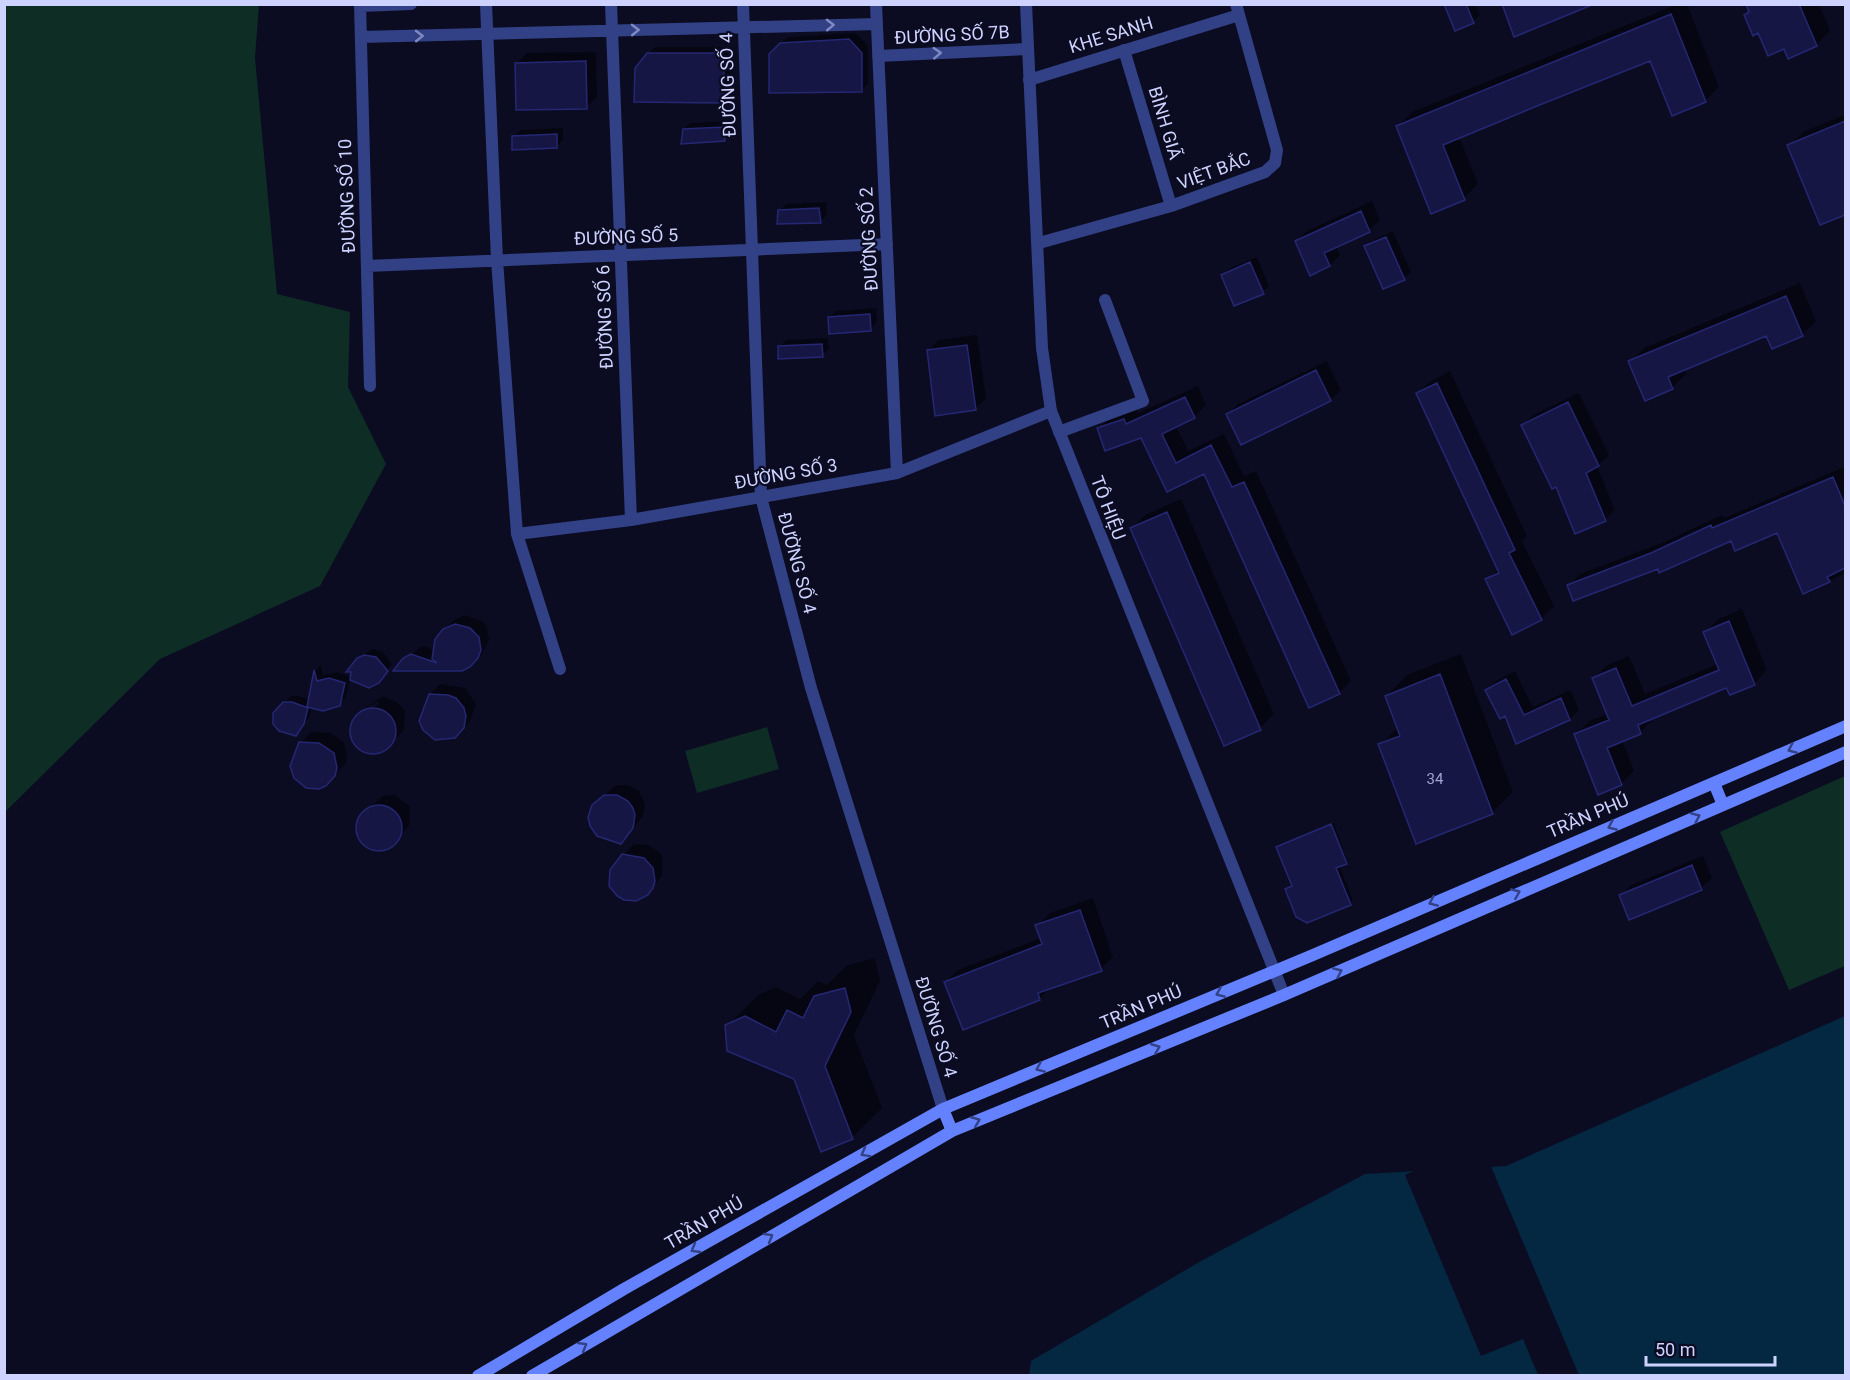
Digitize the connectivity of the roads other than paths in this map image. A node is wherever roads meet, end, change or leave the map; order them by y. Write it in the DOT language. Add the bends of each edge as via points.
graph roads {
  1 [pos="411,4"];
  2 [pos="486,4"];
  3 [pos="611,4"];
  4 [pos="743,4"];
  5 [pos="876,4"];
  6 [pos="1026,4"];
  7 [pos="360,5"];
  8 [pos="1238,10"];
  9 [pos="877,24"];
  10 [pos="744,27"];
  11 [pos="612,30"];
  12 [pos="487,34"];
  13 [pos="361,37"];
  14 [pos="1027,49"];
  15 [pos="1124,50"];
  16 [pos="878,56"];
  17 [pos="1029,80"];
  18 [pos="1171,206"];
  19 [pos="1039,243"];
  20 [pos="887,244"];
  21 [pos="752,249"];
  22 [pos="621,255"];
  23 [pos="497,260"];
  24 [pos="367,266"];
  25 [pos="1105,300"];
  26 [pos="370,386"];
  27 [pos="1051,411"];
  28 [pos="1059,432"];
  29 [pos="897,473"];
  30 [pos="761,497"];
  31 [pos="631,520"];
  32 [pos="517,534"];
  33 [pos="560,669"];
  34 [pos="1845,726"];
  35 [pos="1845,752"];
  36 [pos="1714,783"];
  37 [pos="1723,805"];
  38 [pos="1274,971"];
  39 [pos="1284,995"];
  40 [pos="943,1109"];
  41 [pos="952,1131"];
  42 [pos="478,1376"];
  43 [pos="532,1376"];
  1 -- 7 [label="street"];
  2 -- 12 [label="street"];
  3 -- 11 [label="street, ĐƯỜNG SỐ 6"];
  4 -- 10 [label="street, ĐƯỜNG SỐ 4"];
  5 -- 9 [label="street, ĐƯỜNG SỐ 2"];
  6 -- 14 [label="street, TÔ HIỆU"];
  7 -- 13 [label="street, ĐƯỜNG SỐ 10"];
  8 -- 15 [label="street, KHE SANH"];
  8 -- 18 [label="street, VIỆT BẮC" via="1277,150 1275,163 1265,172"];
  10 -- 9 [label="street, one-way"];
  9 -- 16 [label="street, ĐƯỜNG SỐ 2"];
  11 -- 10 [label="street, one-way"];
  10 -- 21 [label="street, ĐƯỜNG SỐ 4"];
  11 -- 12 [label="street"];
  11 -- 22 [label="street, ĐƯỜNG SỐ 6"];
  13 -- 12 [label="street, one-way"];
  12 -- 23 [label="street"];
  13 -- 24 [label="street, ĐƯỜNG SỐ 10"];
  16 -- 14 [label="street, ĐƯỜNG SỐ 7B, one-way"];
  14 -- 17 [label="street, TÔ HIỆU"];
  15 -- 17 [label="street, KHE SANH"];
  15 -- 18 [label="street, BÌNH GIÃ"];
  16 -- 20 [label="street, ĐƯỜNG SỐ 2"];
  17 -- 19 [label="street, TÔ HIỆU"];
  18 -- 19 [label="street, VIỆT BẮC"];
  19 -- 27 [label="street, TÔ HIỆU" via="1042,348"];
  20 -- 21 [label="street, ĐƯỜNG SỐ 5"];
  20 -- 29 [label="street, ĐƯỜNG SỐ 2"];
  21 -- 22 [label="street, ĐƯỜNG SỐ 5"];
  21 -- 30 [label="street, ĐƯỜNG SỐ 4"];
  22 -- 23 [label="street, ĐƯỜNG SỐ 5"];
  22 -- 31 [label="street, ĐƯỜNG SỐ 6"];
  23 -- 24 [label="street, ĐƯỜNG SỐ 5"];
  23 -- 32 [label="street"];
  24 -- 26 [label="street, ĐƯỜNG SỐ 10"];
  25 -- 28 [label="street" via="1143,401"];
  27 -- 28 [label="street, TÔ HIỆU"];
  27 -- 29 [label="street, ĐƯỜNG SỐ 3"];
  28 -- 38 [label="street, TÔ HIỆU"];
  29 -- 30 [label="street, ĐƯỜNG SỐ 3"];
  30 -- 31 [label="street, ĐƯỜNG SỐ 3"];
  30 -- 40 [label="street, ĐƯỜNG SỐ 4" via="811,688"];
  31 -- 32 [label="street, ĐƯỜNG SỐ 3"];
  32 -- 33 [label="street"];
  34 -- 36 [label="main road, TRẦN PHÚ, one-way"];
  35 -- 37 [label="main road"];
  36 -- 37 [label="main road"];
  36 -- 38 [label="main road, TRẦN PHÚ, one-way"];
  39 -- 37 [label="main road, one-way"];
  38 -- 39 [label="street, TÔ HIỆU"];
  38 -- 40 [label="main road, TRẦN PHÚ, one-way"];
  41 -- 39 [label="main road, one-way"];
  40 -- 41 [label="main road"];
  40 -- 42 [label="main road, TRẦN PHÚ, one-way"];
  43 -- 41 [label="main road, one-way"];
}
